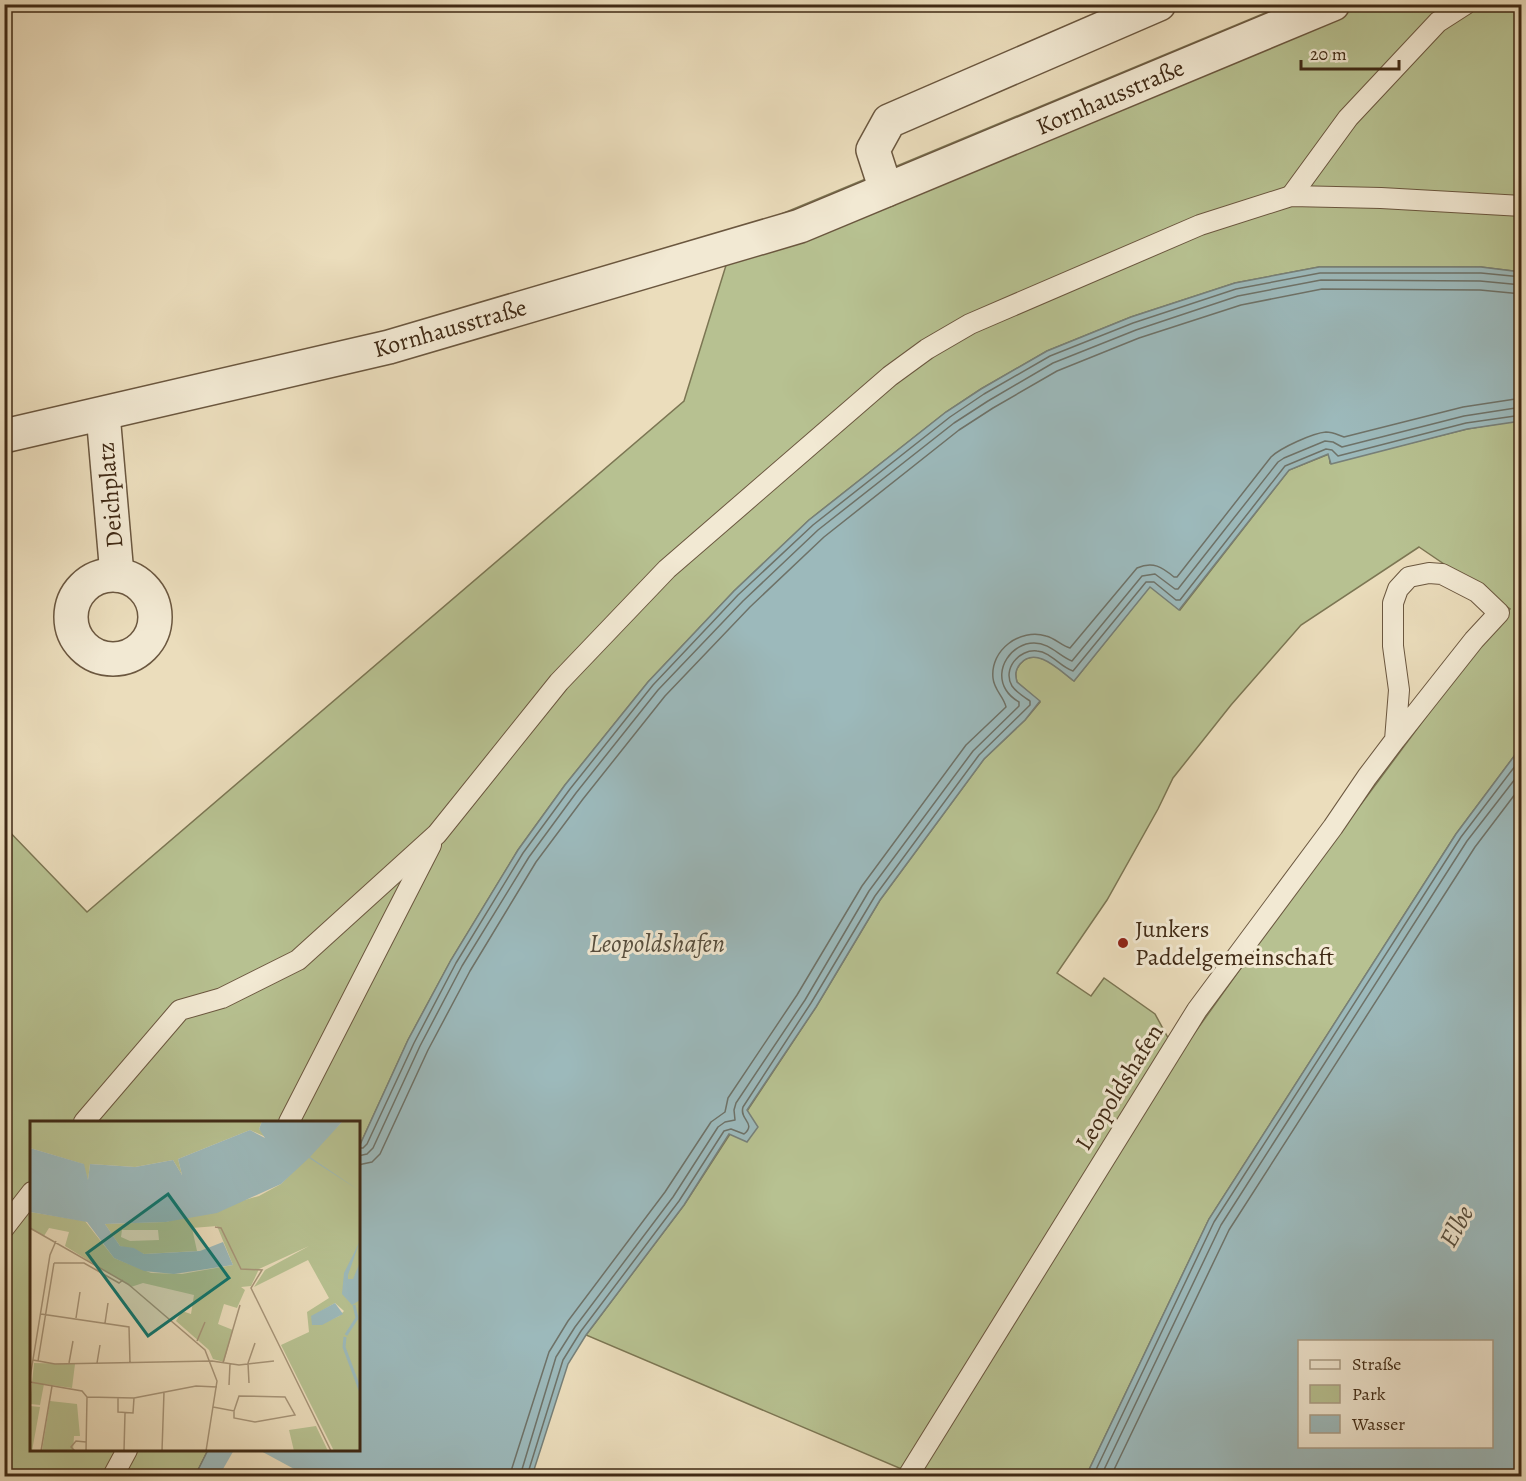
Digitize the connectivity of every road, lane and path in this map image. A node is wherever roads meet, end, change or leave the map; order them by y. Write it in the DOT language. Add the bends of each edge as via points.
graph roads {
  1 [pos="1159,4"];
  2 [pos="1333,4"];
  3 [pos="1466,4"];
  4 [pos="886,190"];
  5 [pos="1291,196"];
  6 [pos="1521,206"];
  7 [pos="103,414"];
  8 [pos="4,436"];
  9 [pos="117,575"];
  10 [pos="1395,740"];
  11 [pos="436,834"];
  12 [pos="85,1121"];
  13 [pos="290,1121"];
  14 [pos="30,1195"];
  15 [pos="4,1228"];
  16 [pos="125,1451"];
  17 [pos="113,1476"];
  18 [pos="908,1476"];
  1 -- 4 [label="street" via="889,121 873,150"];
  2 -- 4 [label="street, Kornhausstraße"];
  3 -- 5 [label="lane" via="1438,22 1348,118"];
  4 -- 7 [label="street, Kornhausstraße" via="800,226 388,347"];
  5 -- 6 [label="lane"];
  5 -- 11 [label="lane" via="1200,225 970,324 890,376 667,569 559,682"];
  7 -- 8 [label="street, Kornhausstraße"];
  7 -- 9 [label="street, Deichplatz"];
  10 -- 10 [label="lane, Leopoldshafen" via="1399,690 1393,603 1398,589 1409,577 1442,574 1477,592 1499,613"];
  10 -- 18 [label="lane, Leopoldshafen" via="1197,1010"];
  11 -- 12 [label="lane" via="298,960 222,998 180,1010"];
  11 -- 13 [label="lane"];
  14 -- 15 [label="lane"];
  16 -- 17 [label="lane"];
}
